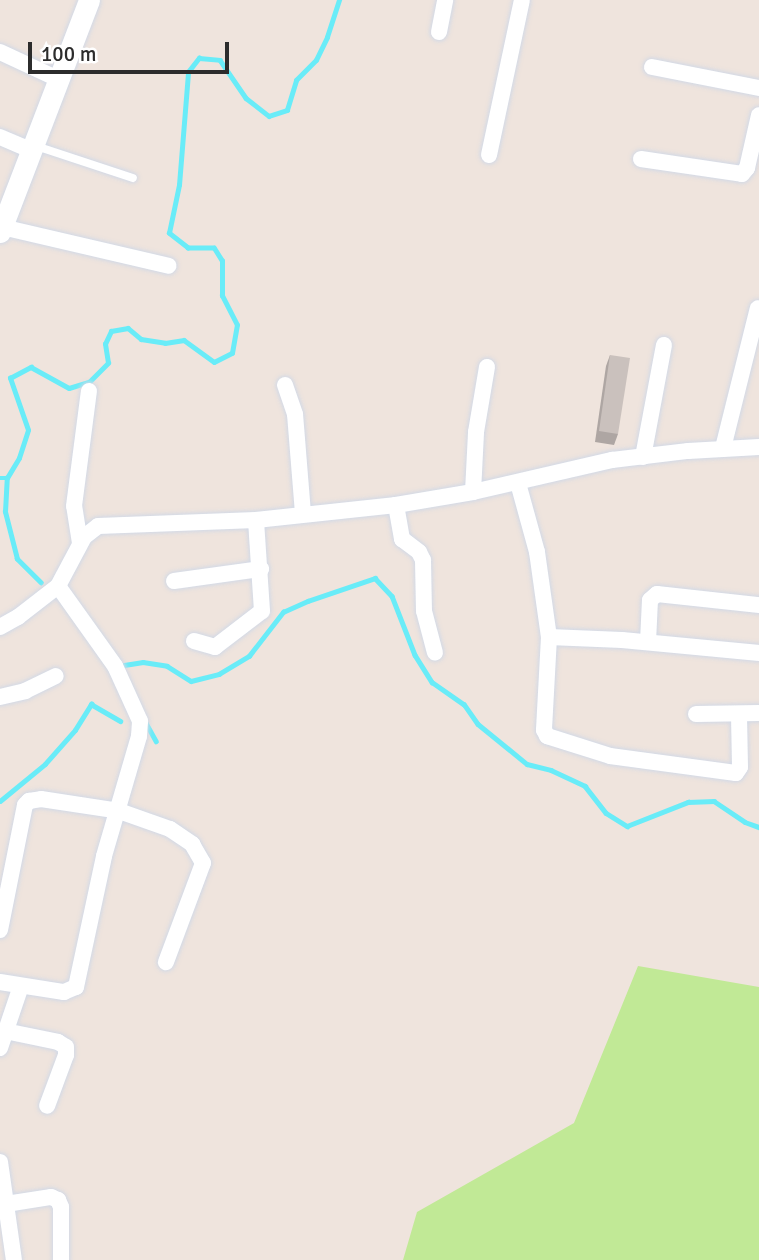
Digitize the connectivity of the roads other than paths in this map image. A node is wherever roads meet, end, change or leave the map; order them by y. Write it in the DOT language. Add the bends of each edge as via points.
graph roads {
  1 [pos="445,0"];
  2 [pos="522,0"];
  3 [pos="86,1"];
  4 [pos="439,32"];
  5 [pos="0,52"];
  6 [pos="652,67"];
  7 [pos="58,79"];
  8 [pos="759,88"];
  9 [pos="759,115"];
  10 [pos="0,137"];
  11 [pos="32,147"];
  12 [pos="489,155"];
  13 [pos="641,159"];
  14 [pos="133,178"];
  15 [pos="1,230"];
  16 [pos="169,266"];
  17 [pos="758,308"];
  18 [pos="664,345"];
  19 [pos="487,367"];
  20 [pos="285,385"];
  21 [pos="89,391"];
  22 [pos="759,447"];
  23 [pos="723,448"];
  24 [pos="643,457"];
  25 [pos="518,483"];
  26 [pos="473,492"];
  27 [pos="396,505"];
  28 [pos="303,513"];
  29 [pos="256,520"];
  30 [pos="80,543"];
  31 [pos="261,569"];
  32 [pos="174,582"];
  33 [pos="58,586"];
  34 [pos="759,605"];
  35 [pos="0,627"];
  36 [pos="549,637"];
  37 [pos="194,641"];
  38 [pos="648,642"];
  39 [pos="435,653"];
  40 [pos="759,653"];
  41 [pos="56,676"];
  42 [pos="0,697"];
  43 [pos="759,713"];
  44 [pos="696,714"];
  45 [pos="740,715"];
  46 [pos="119,811"];
  47 [pos="0,930"];
  48 [pos="166,962"];
  49 [pos="0,982"];
  50 [pos="21,986"];
  51 [pos="5,1031"];
  52 [pos="0,1048"];
  53 [pos="47,1106"];
  54 [pos="0,1162"];
  55 [pos="6,1204"];
  56 [pos="13,1260"];
  57 [pos="61,1260"];
  1 -- 4 [label="street"];
  2 -- 12 [label="street"];
  3 -- 7 [label="main road"];
  5 -- 7 [label="street"];
  6 -- 8 [label="street"];
  7 -- 11 [label="main road"];
  9 -- 13 [label="street" via="742,174"];
  10 -- 11 [label="street"];
  11 -- 14 [label="lane"];
  11 -- 15 [label="main road"];
  15 -- 16 [label="street"];
  17 -- 23 [label="street"];
  18 -- 24 [label="street"];
  19 -- 26 [label="street" via="476,432"];
  20 -- 28 [label="street" via="295,414"];
  21 -- 30 [label="street" via="74,506"];
  22 -- 23 [label="street"];
  23 -- 24 [label="street"];
  24 -- 25 [label="street"];
  25 -- 26 [label="street"];
  25 -- 36 [label="street" via="537,552"];
  26 -- 27 [label="street"];
  27 -- 28 [label="street"];
  27 -- 39 [label="street" via="402,539 423,560 424,611"];
  28 -- 29 [label="street"];
  29 -- 30 [label="street" via="106,525 88,532"];
  29 -- 31 [label="street"];
  30 -- 33 [label="street"];
  31 -- 32 [label="street"];
  31 -- 37 [label="street" via="260,613 215,647"];
  33 -- 35 [label="street"];
  33 -- 46 [label="street" via="115,666 140,721"];
  34 -- 38 [label="street" via="657,594 650,600"];
  36 -- 38 [label="street"];
  36 -- 45 [label="street" via="544,730 551,739 610,756 736,773 740,767"];
  38 -- 40 [label="street"];
  41 -- 42 [label="street"];
  43 -- 45 [label="street"];
  44 -- 45 [label="street"];
  46 -- 47 [label="street" via="41,799 25,805"];
  46 -- 48 [label="street" via="170,829 192,844 203,863"];
  46 -- 50 [label="street" via="104,856 76,987 64,992"];
  49 -- 50 [label="street"];
  50 -- 51 [label="street"];
  51 -- 52 [label="street"];
  51 -- 53 [label="street" via="66,1046"];
  54 -- 55 [label="street"];
  55 -- 56 [label="street"];
  55 -- 57 [label="street" via="51,1197 58,1200"];
}
